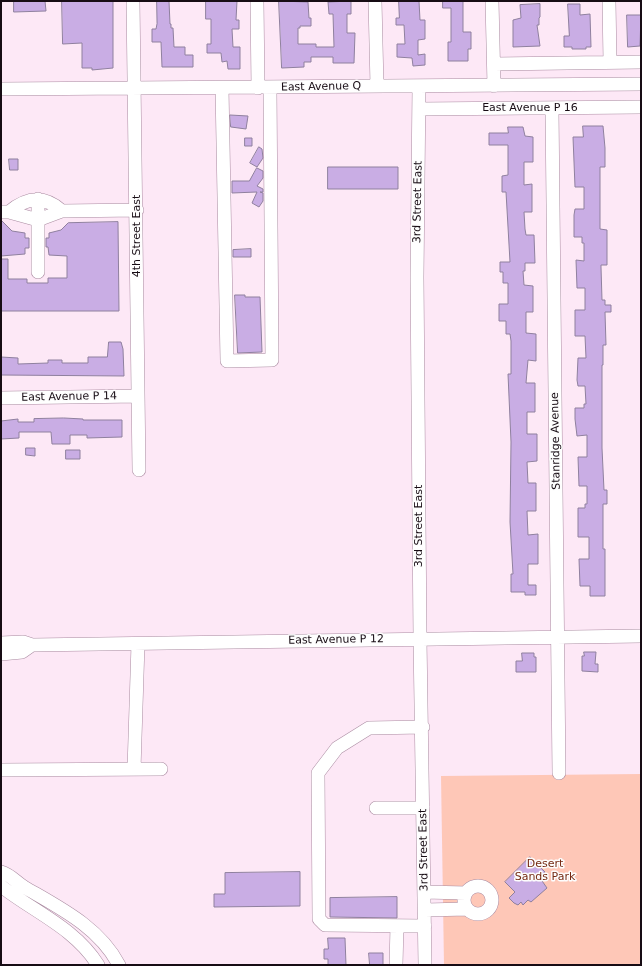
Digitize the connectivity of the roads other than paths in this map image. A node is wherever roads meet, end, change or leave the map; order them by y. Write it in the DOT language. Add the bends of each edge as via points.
graph roads {
  1 [pos="133,1"];
  2 [pos="257,1"];
  3 [pos="375,1"];
  4 [pos="492,1"];
  5 [pos="609,1"];
  6 [pos="610,62"];
  7 [pos="641,62"];
  8 [pos="494,64"];
  9 [pos="641,84"];
  10 [pos="377,86"];
  11 [pos="494,86"];
  12 [pos="419,87"];
  13 [pos="222,88"];
  14 [pos="264,88"];
  15 [pos="1,89"];
  16 [pos="135,89"];
  17 [pos="641,107"];
  18 [pos="419,109"];
  19 [pos="552,109"];
  20 [pos="38,200"];
  21 [pos="137,210"];
  22 [pos="62,211"];
  23 [pos="5,212"];
  24 [pos="38,220"];
  25 [pos="38,272"];
  26 [pos="138,396"];
  27 [pos="1,398"];
  28 [pos="139,470"];
  29 [pos="641,636"];
  30 [pos="558,638"];
  31 [pos="420,639"];
  32 [pos="1,643"];
  33 [pos="138,644"];
  34 [pos="32,645"];
  35 [pos="1,654"];
  36 [pos="423,727"];
  37 [pos="134,769"];
  38 [pos="161,769"];
  39 [pos="1,770"];
  40 [pos="558,773"];
  41 [pos="376,808"];
  42 [pos="424,808"];
  43 [pos="1,872"];
  44 [pos="1,886"];
  45 [pos="424,892"];
  46 [pos="466,893"];
  47 [pos="467,909"];
  48 [pos="425,910"];
  49 [pos="397,926"];
  50 [pos="425,926"];
  51 [pos="98,965"];
  52 [pos="119,965"];
  53 [pos="396,965"];
  54 [pos="425,965"];
  1 -- 16 [label="street, 4th Street East"];
  2 -- 14 [label="street"];
  3 -- 10 [label="street"];
  4 -- 8 [label="street"];
  5 -- 6 [label="street"];
  6 -- 7 [label="street"];
  6 -- 8 [label="street"];
  8 -- 11 [label="street"];
  9 -- 11 [label="street, East Avenue Q"];
  10 -- 12 [label="street, East Avenue Q"];
  10 -- 14 [label="street, East Avenue Q"];
  11 -- 12 [label="street, East Avenue Q"];
  12 -- 18 [label="street, 3rd Street East"];
  13 -- 14 [label="street, East Avenue Q"];
  13 -- 14 [label="street" via="227,361 272,360"];
  13 -- 16 [label="street, East Avenue Q"];
  15 -- 16 [label="street, East Avenue Q"];
  16 -- 21 [label="street, 4th Street East"];
  17 -- 19 [label="street, East Avenue P 16"];
  18 -- 19 [label="street, East Avenue P 16"];
  18 -- 31 [label="street, 3rd Street East" via="417,278"];
  19 -- 30 [label="street, Stanridge Avenue"];
  20 -- 22 [label="street" via="52,202"];
  20 -- 23 [label="street" via="20,203"];
  20 -- 24 [label="street"];
  21 -- 22 [label="street"];
  21 -- 26 [label="street, 4th Street East"];
  22 -- 24 [label="street"];
  23 -- 24 [label="street"];
  24 -- 25 [label="street"];
  26 -- 27 [label="street, East Avenue P 14"];
  26 -- 28 [label="street, 4th Street East"];
  29 -- 30 [label="street, East Avenue P 12"];
  30 -- 31 [label="street, East Avenue P 12"];
  30 -- 40 [label="street, Stanridge Avenue"];
  31 -- 33 [label="street, East Avenue P 12"];
  31 -- 36 [label="street, 3rd Street East"];
  32 -- 34 [label="street, East Avenue P 12" via="23,642"];
  33 -- 34 [label="street, East Avenue P 12"];
  33 -- 37 [label="street"];
  34 -- 35 [label="street, East Avenue P 12" via="22,652"];
  36 -- 42 [label="street, 3rd Street East"];
  36 -- 49 [label="street" via="369,728 337,748 318,772 319,919 325,925"];
  37 -- 38 [label="street"];
  37 -- 39 [label="street"];
  41 -- 42 [label="street"];
  42 -- 45 [label="street, 3rd Street East"];
  43 -- 52 [label="street" via="79,919 102,940"];
  44 -- 51 [label="street" via="80,942"];
  45 -- 46 [label="street"];
  45 -- 48 [label="street, 3rd Street East"];
  46 -- 47 [label="street" via="464,901"];
  46 -- 47 [label="street" via="473,888 482,888 491,897 490,906 484,913 475,914"];
  47 -- 48 [label="street"];
  48 -- 50 [label="street, 3rd Street East"];
  49 -- 50 [label="street"];
  49 -- 53 [label="street"];
  50 -- 54 [label="street, 3rd Street East"];
}
